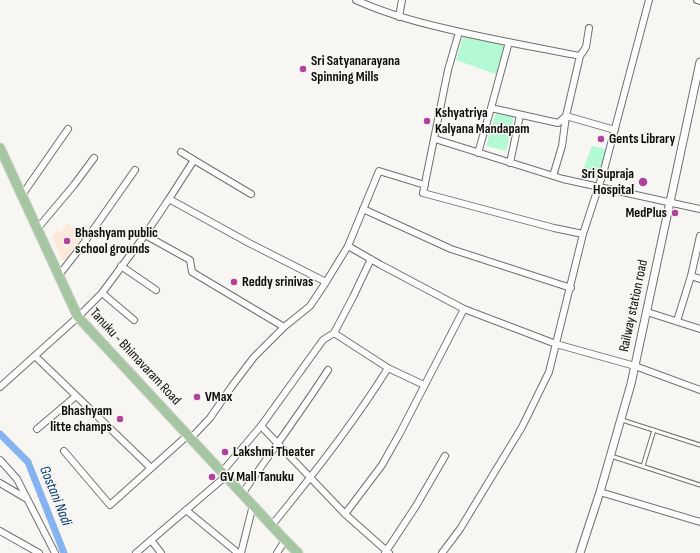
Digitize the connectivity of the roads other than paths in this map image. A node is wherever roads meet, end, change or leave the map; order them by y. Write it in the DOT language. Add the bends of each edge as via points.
graph roads {
  1 [pos="356,0"];
  2 [pos="402,0"];
  3 [pos="649,0"];
  4 [pos="697,0"];
  5 [pos="700,1"];
  6 [pos="399,17"];
  7 [pos="589,28"];
  8 [pos="459,32"];
  9 [pos="509,42"];
  10 [pos="580,56"];
  11 [pos="700,62"];
  12 [pos="491,108"];
  13 [pos="520,115"];
  14 [pos="566,116"];
  15 [pos="68,129"];
  16 [pos="615,130"];
  17 [pos="435,139"];
  18 [pos="0,148"];
  19 [pos="181,152"];
  20 [pos="478,153"];
  21 [pos="94,158"];
  22 [pos="194,160"];
  23 [pos="510,163"];
  24 [pos="135,170"];
  25 [pos="553,176"];
  26 [pos="425,185"];
  27 [pos="599,187"];
  28 [pos="251,194"];
  29 [pos="22,195"];
  30 [pos="169,199"];
  31 [pos="670,202"];
  32 [pos="363,209"];
  33 [pos="700,209"];
  34 [pos="37,229"];
  35 [pos="583,234"];
  36 [pos="145,235"];
  37 [pos="700,236"];
  38 [pos="348,246"];
  39 [pos="371,259"];
  40 [pos="121,266"];
  41 [pos="59,275"];
  42 [pos="691,276"];
  43 [pos="700,279"];
  44 [pos="326,282"];
  45 [pos="571,288"];
  46 [pos="156,290"];
  47 [pos="102,293"];
  48 [pos="464,309"];
  49 [pos="647,312"];
  50 [pos="78,317"];
  51 [pos="134,320"];
  52 [pos="677,322"];
  53 [pos="284,327"];
  54 [pos="700,329"];
  55 [pos="334,333"];
  56 [pos="556,344"];
  57 [pos="35,356"];
  58 [pos="635,366"];
  59 [pos="388,368"];
  60 [pos="328,370"];
  61 [pos="424,385"];
  62 [pos="0,387"];
  63 [pos="700,390"];
  64 [pos="76,396"];
  65 [pos="621,420"];
  66 [pos="261,426"];
  67 [pos="37,429"];
  68 [pos="654,430"];
  69 [pos="189,437"];
  70 [pos="277,442"];
  71 [pos="700,445"];
  72 [pos="64,451"];
  73 [pos="445,456"];
  74 [pos="611,456"];
  75 [pos="0,460"];
  76 [pos="643,466"];
  77 [pos="151,468"];
  78 [pos="224,474"];
  79 [pos="310,478"];
  80 [pos="0,483"];
  81 [pos="700,485"];
  82 [pos="600,492"];
  83 [pos="242,494"];
  84 [pos="27,499"];
  85 [pos="253,505"];
  86 [pos="186,510"];
  87 [pos="345,514"];
  88 [pos="700,522"];
  89 [pos="272,524"];
  90 [pos="0,531"];
  91 [pos="151,540"];
  92 [pos="285,540"];
  93 [pos="387,552"];
  94 [pos="39,553"];
  95 [pos="55,553"];
  96 [pos="136,553"];
  97 [pos="160,553"];
  98 [pos="238,553"];
  99 [pos="241,553"];
  100 [pos="277,553"];
  101 [pos="298,553"];
  102 [pos="442,553"];
  103 [pos="580,553"];
  1 -- 6 [label="street"];
  2 -- 6 [label="street"];
  3 -- 16 [label="street"];
  4 -- 5 [label="street"];
  6 -- 8 [label="street"];
  7 -- 10 [label="street" via="586,47"];
  8 -- 9 [label="street"];
  8 -- 17 [label="street" via="448,70"];
  9 -- 10 [label="street"];
  9 -- 12 [label="street"];
  10 -- 14 [label="street"];
  11 -- 31 [label="street, Railway station road"];
  12 -- 13 [label="street"];
  12 -- 20 [label="street"];
  13 -- 14 [label="street" via="558,123"];
  13 -- 23 [label="street"];
  14 -- 16 [label="street"];
  14 -- 25 [label="street" via="562,146"];
  15 -- 29 [label="street"];
  16 -- 27 [label="street"];
  17 -- 20 [label="street"];
  17 -- 26 [label="street"];
  18 -- 29 [label="main road, Tanuku - Bhimavaram Road"];
  19 -- 22 [label="street"];
  20 -- 23 [label="street"];
  21 -- 34 [label="street"];
  22 -- 28 [label="street"];
  22 -- 30 [label="street"];
  23 -- 25 [label="street"];
  24 -- 41 [label="street"];
  25 -- 27 [label="street"];
  26 -- 32 [label="street" via="379,171"];
  26 -- 35 [label="street" via="423,193"];
  27 -- 31 [label="street"];
  27 -- 35 [label="street"];
  29 -- 34 [label="main road, Tanuku - Bhimavaram Road"];
  30 -- 36 [label="street"];
  30 -- 44 [label="street"];
  31 -- 33 [label="street"];
  31 -- 49 [label="street, Railway station road"];
  32 -- 38 [label="street"];
  32 -- 45 [label="street" via="451,249"];
  34 -- 41 [label="main road, Tanuku - Bhimavaram Road"];
  35 -- 45 [label="street"];
  36 -- 40 [label="street"];
  36 -- 53 [label="street" via="190,260 192,272"];
  37 -- 42 [label="street"];
  38 -- 39 [label="street"];
  38 -- 44 [label="street"];
  39 -- 48 [label="street"];
  39 -- 55 [label="street"];
  40 -- 46 [label="street"];
  40 -- 47 [label="street"];
  41 -- 50 [label="main road, Tanuku - Bhimavaram Road"];
  42 -- 43 [label="street"];
  42 -- 52 [label="street"];
  44 -- 53 [label="street" via="310,306"];
  45 -- 56 [label="street"];
  47 -- 50 [label="street"];
  47 -- 51 [label="street"];
  48 -- 56 [label="street"];
  48 -- 61 [label="street"];
  49 -- 52 [label="street"];
  49 -- 58 [label="street, Railway station road"];
  50 -- 57 [label="street"];
  50 -- 69 [label="main road, Tanuku - Bhimavaram Road"];
  52 -- 54 [label="street"];
  53 -- 69 [label="street" via="254,357 210,418"];
  55 -- 59 [label="street"];
  55 -- 66 [label="street" via="323,340"];
  56 -- 58 [label="street"];
  56 -- 102 [label="street" via="549,372 522,426 460,529"];
  57 -- 62 [label="street"];
  57 -- 64 [label="street"];
  58 -- 63 [label="street"];
  58 -- 65 [label="street, Railway station road"];
  59 -- 61 [label="street"];
  59 -- 79 [label="street" via="375,390"];
  60 -- 70 [label="street" via="308,402"];
  61 -- 87 [label="street" via="382,465"];
  64 -- 67 [label="street"];
  64 -- 77 [label="street"];
  65 -- 68 [label="lane"];
  65 -- 74 [label="street, Railway station road"];
  66 -- 70 [label="street"];
  66 -- 78 [label="street"];
  68 -- 71 [label="lane"];
  68 -- 76 [label="lane"];
  69 -- 77 [label="street"];
  69 -- 78 [label="main road, Tanuku - Bhimavaram Road"];
  70 -- 79 [label="street"];
  70 -- 83 [label="street"];
  72 -- 77 [label="street" via="110,505"];
  73 -- 93 [label="street"];
  74 -- 76 [label="lane"];
  74 -- 82 [label="street, Railway station road"];
  75 -- 84 [label="street" via="17,479"];
  76 -- 81 [label="lane"];
  78 -- 83 [label="main road, Tanuku - Bhimavaram Road"];
  78 -- 86 [label="street"];
  79 -- 87 [label="street"];
  79 -- 89 [label="street"];
  80 -- 84 [label="street"];
  82 -- 88 [label="street"];
  82 -- 103 [label="street, Railway station road"];
  83 -- 85 [label="main road, Tanuku - Bhimavaram Road"];
  84 -- 95 [label="street"];
  85 -- 89 [label="main road, Tanuku - Bhimavaram Road"];
  85 -- 99 [label="street"];
  86 -- 91 [label="street"];
  86 -- 98 [label="street"];
  87 -- 93 [label="street"];
  89 -- 92 [label="main road, Tanuku - Bhimavaram Road"];
  90 -- 94 [label="street"];
  91 -- 96 [label="street"];
  91 -- 97 [label="street"];
  92 -- 100 [label="street"];
  92 -- 101 [label="main road, Tanuku - Bhimavaram Road"];
}
